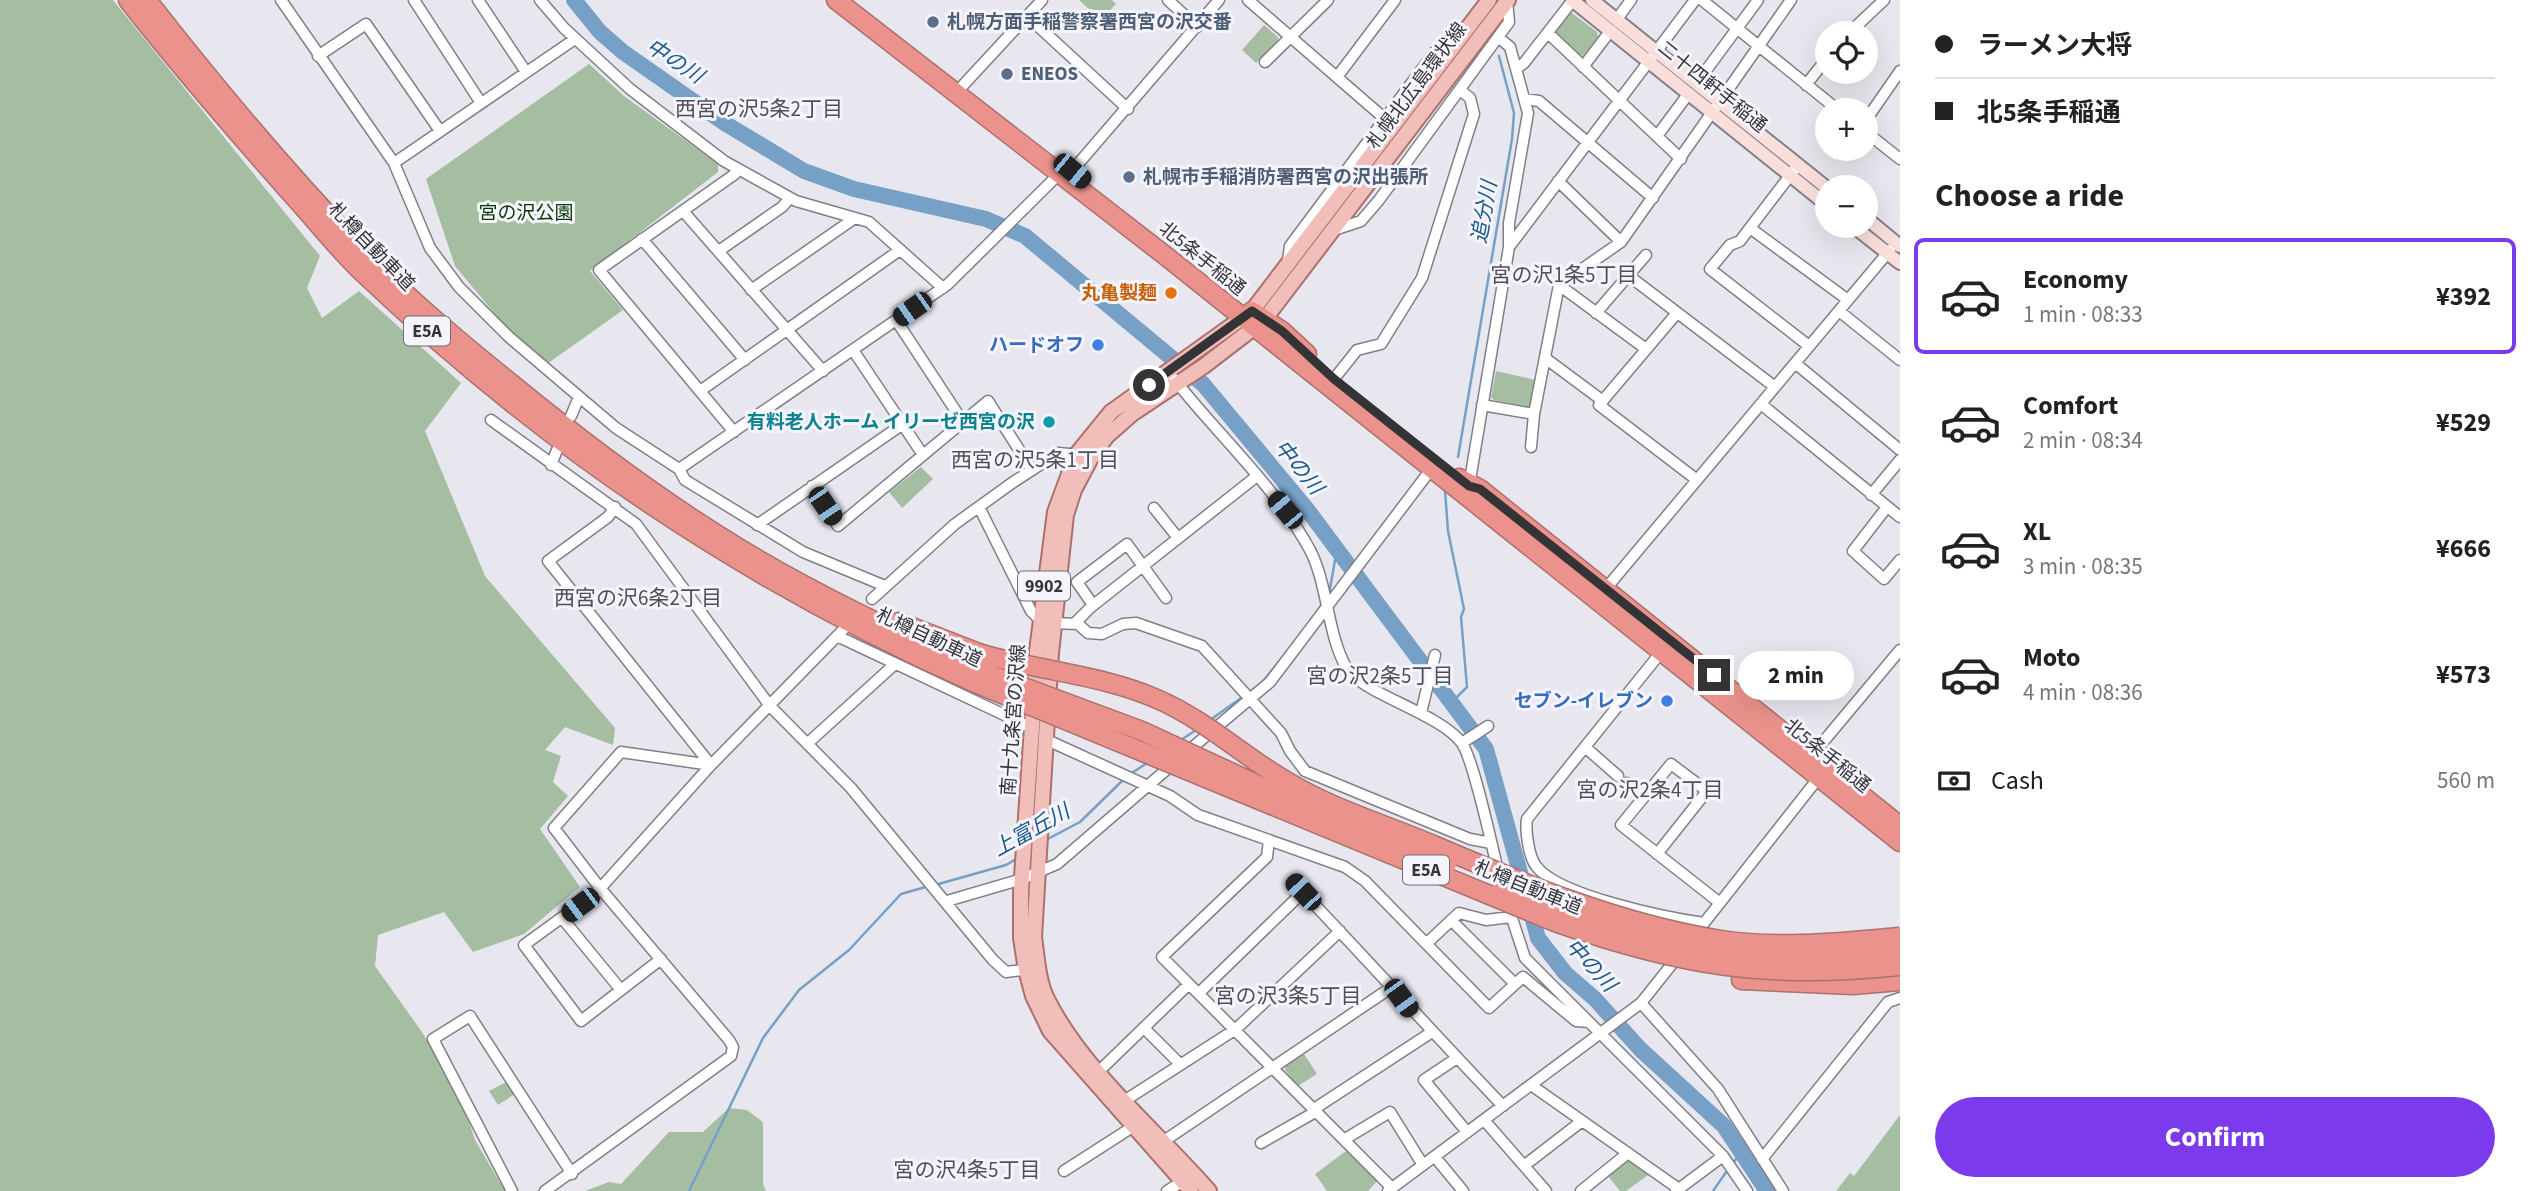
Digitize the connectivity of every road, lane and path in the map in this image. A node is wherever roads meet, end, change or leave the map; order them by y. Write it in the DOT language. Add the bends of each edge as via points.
graph roads {
  1 [pos="128,0"];
  2 [pos="147,0"];
  3 [pos="281,0"];
  4 [pos="414,0"];
  5 [pos="478,0"];
  6 [pos="540,0"];
  7 [pos="836,0"];
  8 [pos="852,0"];
  9 [pos="1042,0"];
  10 [pos="1168,0"];
  11 [pos="1219,0"];
  12 [pos="1328,0"];
  13 [pos="1395,0"];
  14 [pos="1507,0"];
  15 [pos="1573,0"];
  16 [pos="1592,0"];
  17 [pos="1631,0"];
  18 [pos="1695,0"];
  19 [pos="1702,0"];
  20 [pos="1758,0"];
  21 [pos="1791,0"];
  22 [pos="1884,0"];
  23 [pos="1250,1"];
  24 [pos="1482,2"];
  25 [pos="1027,16"];
  26 [pos="1862,21"];
  27 [pos="1614,25"];
  28 [pos="1196,27"];
  29 [pos="1736,30"];
  30 [pos="1548,33"];
  31 [pos="1290,37"];
  32 [pos="1498,37"];
  33 [pos="575,38"];
  34 [pos="1457,41"];
  35 [pos="1758,48"];
  36 [pos="318,56"];
  37 [pos="1652,57"];
  38 [pos="1265,62"];
  39 [pos="1583,66"];
  40 [pos="1516,69"];
  41 [pos="1900,71"];
  42 [pos="526,72"];
  43 [pos="1815,73"];
  44 [pos="1337,77"];
  45 [pos="1806,85"];
  46 [pos="1692,88"];
  47 [pos="959,90"];
  48 [pos="1460,90"];
  49 [pos="1823,98"];
  50 [pos="1524,99"];
  51 [pos="1618,100"];
  52 [pos="481,103"];
  53 [pos="1878,103"];
  54 [pos="1718,108"];
  55 [pos="1128,109"];
  56 [pos="1384,118"];
  57 [pos="440,131"];
  58 [pos="1657,136"];
  59 [pos="1587,142"];
  60 [pos="1878,142"];
  61 [pos="1681,159"];
  62 [pos="1900,159"];
  63 [pos="394,163"];
  64 [pos="737,169"];
  65 [pos="1795,171"];
  66 [pos="1066,173"];
  67 [pos="1558,181"];
  68 [pos="1815,182"];
  69 [pos="1815,192"];
  70 [pos="790,198"];
  71 [pos="1653,198"];
  72 [pos="682,211"];
  73 [pos="855,218"];
  74 [pos="1750,228"];
  75 [pos="1878,229"];
  76 [pos="1331,231"];
  77 [pos="1878,237"];
  78 [pos="642,239"];
  79 [pos="1621,242"];
  80 [pos="1896,245"];
  81 [pos="1509,247"];
  82 [pos="720,250"];
  83 [pos="900,250"];
  84 [pos="1646,255"];
  85 [pos="1287,262"];
  86 [pos="1900,263"];
  87 [pos="1629,276"];
  88 [pos="1559,285"];
  89 [pos="943,288"];
  90 [pos="751,290"];
  91 [pos="1848,300"];
  92 [pos="1839,311"];
  93 [pos="1597,313"];
  94 [pos="1677,313"];
  95 [pos="1253,319"];
  96 [pos="896,320"];
  97 [pos="786,330"];
  98 [pos="1809,346"];
  99 [pos="1646,349"];
  100 [pos="853,350"];
  101 [pos="1545,358"];
  102 [pos="1900,359"];
  103 [pos="745,360"];
  104 [pos="1199,361"];
  105 [pos="1795,363"];
  106 [pos="822,371"];
  107 [pos="1168,371"];
  108 [pos="1334,379"];
  109 [pos="1178,384"];
  110 [pos="1775,387"];
  111 [pos="700,391"];
  112 [pos="579,397"];
  113 [pos="1603,401"];
  114 [pos="1761,404"];
  115 [pos="1482,405"];
  116 [pos="1534,414"];
  117 [pos="571,416"];
  118 [pos="491,420"];
  119 [pos="963,422"];
  120 [pos="903,424"];
  121 [pos="734,432"];
  122 [pos="1531,447"];
  123 [pos="557,450"];
  124 [pos="1900,450"];
  125 [pos="923,455"];
  126 [pos="1084,456"];
  127 [pos="1900,460"];
  128 [pos="551,465"];
  129 [pos="1432,468"];
  130 [pos="679,469"];
  131 [pos="1032,470"];
  132 [pos="1257,477"];
  133 [pos="1697,480"];
  134 [pos="812,486"];
  135 [pos="1466,490"];
  136 [pos="1871,495"];
  137 [pos="615,507"];
  138 [pos="979,507"];
  139 [pos="1887,507"];
  140 [pos="1154,508"];
  141 [pos="1900,517"];
  142 [pos="757,524"];
  143 [pos="1178,538"];
  144 [pos="1900,560"];
  145 [pos="1142,566"];
  146 [pos="885,586"];
  147 [pos="1601,594"];
  148 [pos="1166,598"];
  149 [pos="872,599"];
  150 [pos="1329,602"];
  151 [pos="1093,605"];
  152 [pos="1047,621"];
  153 [pos="1074,624"];
  154 [pos="1900,650"];
  155 [pos="1662,651"];
  156 [pos="1435,655"];
  157 [pos="895,664"];
  158 [pos="977,668"];
  159 [pos="1249,700"];
  160 [pos="770,706"];
  161 [pos="1421,713"];
  162 [pos="1488,726"];
  163 [pos="1032,728"];
  164 [pos="1048,740"];
  165 [pos="808,742"];
  166 [pos="1462,743"];
  167 [pos="1585,747"];
  168 [pos="1813,754"];
  169 [pos="711,765"];
  170 [pos="1820,776"];
  171 [pos="1147,785"];
  172 [pos="1644,796"];
  173 [pos="1900,825"];
  174 [pos="1269,840"];
  175 [pos="1900,842"];
  176 [pos="1491,843"];
  177 [pos="1657,853"];
  178 [pos="1038,869"];
  179 [pos="1022,876"];
  180 [pos="1293,882"];
  181 [pos="600,888"];
  182 [pos="1303,892"];
  183 [pos="947,901"];
  184 [pos="1720,903"];
  185 [pos="1511,917"];
  186 [pos="562,918"];
  187 [pos="1451,920"];
  188 [pos="1704,923"];
  189 [pos="1340,931"];
  190 [pos="1900,937"];
  191 [pos="1427,943"];
  192 [pos="1630,948"];
  193 [pos="1900,951"];
  194 [pos="661,959"];
  195 [pos="1900,966"];
  196 [pos="1032,969"];
  197 [pos="1900,981"];
  198 [pos="1189,984"];
  199 [pos="1515,984"];
  200 [pos="1392,987"];
  201 [pos="621,990"];
  202 [pos="1199,993"];
  203 [pos="1900,999"];
  204 [pos="1641,1003"];
  205 [pos="1588,1022"];
  206 [pos="1145,1028"];
  207 [pos="1236,1029"];
  208 [pos="1603,1031"];
  209 [pos="1432,1032"];
  210 [pos="1457,1058"];
  211 [pos="1180,1064"];
  212 [pos="1274,1066"];
  213 [pos="1095,1075"];
  214 [pos="1531,1085"];
  215 [pos="1121,1103"];
  216 [pos="1503,1106"];
  217 [pos="1315,1110"];
  218 [pos="1485,1120"];
  219 [pos="1582,1121"];
  220 [pos="1134,1126"];
  221 [pos="1467,1132"];
  222 [pos="1345,1139"];
  223 [pos="1261,1143"];
  224 [pos="1158,1144"];
  225 [pos="1628,1153"];
  226 [pos="1435,1157"];
  227 [pos="1724,1157"];
  228 [pos="1762,1159"];
  229 [pos="1423,1165"];
  230 [pos="1525,1165"];
  231 [pos="1064,1171"];
  232 [pos="572,1174"];
  233 [pos="1190,1182"];
  234 [pos="1394,1187"];
  235 [pos="1678,1190"];
  236 [pos="512,1191"];
  237 [pos="545,1191"];
  238 [pos="1167,1191"];
  239 [pos="1209,1191"];
  240 [pos="1409,1191"];
  241 [pos="1463,1191"];
  242 [pos="1546,1191"];
  243 [pos="1581,1191"];
  244 [pos="1746,1191"];
  245 [pos="1783,1191"];
  1 -- 158 [label="highway, 札樽自動車道 / E5A" via="246,143 360,270 445,348 554,436 729,557 857,628"];
  2 -- 158 [label="highway, 札樽自動車道 / E5A" via="254,132 364,253 454,337 562,425 736,546 862,616"];
  3 -- 36 [label="street"];
  4 -- 52 [label="street"];
  5 -- 42 [label="street"];
  6 -- 33 [label="street"];
  7 -- 47 [label="highway, 北5条手稲通"];
  8 -- 47 [label="highway, 北5条手稲通"];
  9 -- 25 [label="street"];
  10 -- 28 [label="street"];
  11 -- 28 [label="street"];
  12 -- 31 [label="street"];
  13 -- 44 [label="street"];
  14 -- 32 [label="street" via="1509,22"];
  14 -- 76 [label="main road, 札幌北広島環状線"];
  15 -- 27 [label="street, 二十四軒手稲通"];
  15 -- 30 [label="street"];
  16 -- 27 [label="street, 二十四軒手稲通"];
  17 -- 27 [label="street"];
  18 -- 37 [label="street"];
  19 -- 29 [label="street"];
  20 -- 29 [label="street"];
  21 -- 35 [label="street"];
  22 -- 26 [label="street"];
  23 -- 31 [label="street"];
  24 -- 34 [label="main road, 札幌北広島環状線"];
  25 -- 47 [label="street"];
  25 -- 55 [label="street"];
  27 -- 37 [label="street, 二十四軒手稲通"];
  27 -- 39 [label="street"];
  28 -- 55 [label="street"];
  29 -- 35 [label="street"];
  29 -- 46 [label="street"];
  30 -- 39 [label="street"];
  30 -- 40 [label="street"];
  31 -- 38 [label="street"];
  31 -- 44 [label="street"];
  32 -- 40 [label="street" via="1510,47"];
  32 -- 48 [label="street"];
  33 -- 42 [label="street"];
  33 -- 64 [label="street" via="630,89"];
  34 -- 56 [label="street" via="1437,49"];
  34 -- 85 [label="main road, 札幌北広島環状線"];
  35 -- 45 [label="street"];
  35 -- 54 [label="street"];
  36 -- 57 [label="street" via="366,24"];
  36 -- 63 [label="street"];
  37 -- 46 [label="street, 二十四軒手稲通"];
  37 -- 51 [label="street"];
  39 -- 51 [label="street"];
  40 -- 50 [label="street"];
  41 -- 53 [label="street"];
  42 -- 52 [label="street"];
  43 -- 45 [label="street"];
  44 -- 56 [label="street"];
  45 -- 49 [label="street"];
  46 -- 54 [label="street, 二十四軒手稲通"];
  46 -- 58 [label="street"];
  47 -- 66 [label="highway, 北5条手稲通"];
  48 -- 76 [label="street" via="1361,221"];
  48 -- 108 [label="street" via="1470,98 1474,114 1422,278 1381,344 1357,350"];
  50 -- 59 [label="street" via="1539,102"];
  50 -- 81 [label="street" via="1528,113"];
  51 -- 58 [label="street"];
  51 -- 59 [label="street"];
  52 -- 57 [label="street"];
  54 -- 61 [label="street"];
  54 -- 65 [label="street, 二十四軒手稲通"];
  55 -- 66 [label="street"];
  56 -- 85 [label="street" via="1290,246"];
  57 -- 63 [label="street"];
  58 -- 61 [label="street"];
  59 -- 67 [label="street"];
  59 -- 71 [label="street"];
  60 -- 62 [label="street"];
  61 -- 71 [label="street"];
  63 -- 112 [label="street" via="430,248 459,287"];
  64 -- 70 [label="street"];
  64 -- 72 [label="street"];
  65 -- 68 [label="street, 二十四軒手稲通"];
  65 -- 69 [label="street, 二十四軒手稲通"];
  65 -- 74 [label="street"];
  66 -- 89 [label="street"];
  66 -- 95 [label="highway, 北5条手稲通"];
  67 -- 79 [label="street"];
  67 -- 81 [label="street"];
  70 -- 73 [label="street"];
  70 -- 82 [label="street"];
  71 -- 79 [label="street"];
  72 -- 78 [label="street"];
  72 -- 82 [label="street"];
  73 -- 83 [label="street" via="869,222"];
  73 -- 90 [label="street"];
  74 -- 91 [label="street"];
  74 -- 98 [label="street" via="1710,269"];
  75 -- 80 [label="street"];
  76 -- 95 [label="main road, 札幌北広島環状線"];
  77 -- 80 [label="street"];
  78 -- 103 [label="street"];
  78 -- 111 [label="street" via="599,270"];
  79 -- 88 [label="street"];
  80 -- 86 [label="street"];
  80 -- 91 [label="street"];
  81 -- 115 [label="street"];
  82 -- 90 [label="street"];
  83 -- 89 [label="street"];
  83 -- 97 [label="street"];
  84 -- 87 [label="street"];
  85 -- 95 [label="main road, 札幌北広島環状線"];
  87 -- 93 [label="street"];
  87 -- 94 [label="street"];
  88 -- 93 [label="street"];
  88 -- 101 [label="street"];
  89 -- 96 [label="street"];
  90 -- 97 [label="street"];
  91 -- 92 [label="street"];
  92 -- 98 [label="street"];
  92 -- 102 [label="street"];
  93 -- 99 [label="street"];
  94 -- 99 [label="street"];
  94 -- 110 [label="street"];
  95 -- 104 [label="main road, 南十九条宮の沢線 / 9902"];
  95 -- 108 [label="highway, 北5条手稲通" via="1282,331"];
  95 -- 129 [label="highway, 北5条手稲通"];
  96 -- 100 [label="street"];
  96 -- 119 [label="street"];
  97 -- 103 [label="street"];
  97 -- 106 [label="street"];
  98 -- 105 [label="street"];
  99 -- 113 [label="street"];
  100 -- 106 [label="street"];
  100 -- 120 [label="street"];
  101 -- 113 [label="street"];
  101 -- 116 [label="street"];
  103 -- 111 [label="street"];
  104 -- 107 [label="main road, 南十九条宮の沢線 / 9902"];
  104 -- 109 [label="main road, 南十九条宮の沢線 / 9902"];
  105 -- 110 [label="street"];
  105 -- 124 [label="street"];
  106 -- 121 [label="street"];
  107 -- 109 [label="street"];
  107 -- 126 [label="main road, 南十九条宮の沢線 / 9902" via="1111,412"];
  108 -- 135 [label="highway, 北5条手稲通"];
  109 -- 126 [label="main road, 南十九条宮の沢線 / 9902" via="1132,414"];
  109 -- 132 [label="street"];
  110 -- 114 [label="street"];
  111 -- 121 [label="street"];
  112 -- 117 [label="street"];
  112 -- 130 [label="street" via="615,428"];
  113 -- 133 [label="street" via="1599,405"];
  114 -- 133 [label="street"];
  114 -- 136 [label="street"];
  115 -- 116 [label="street"];
  115 -- 135 [label="street"];
  116 -- 122 [label="street"];
  118 -- 128 [label="street"];
  119 -- 125 [label="street"];
  119 -- 131 [label="street" via="988,401"];
  120 -- 125 [label="street"];
  120 -- 134 [label="street"];
  121 -- 130 [label="street"];
  123 -- 128 [label="street"];
  125 -- 134 [label="street" via="838,526"];
  126 -- 131 [label="street" via="1058,453"];
  126 -- 152 [label="main road, 南十九条宮の沢線 / 9902" via="1055,512"];
  127 -- 136 [label="street"];
  128 -- 137 [label="street"];
  129 -- 135 [label="highway, 北5条手稲通"];
  129 -- 150 [label="street"];
  130 -- 142 [label="street" via="685,480"];
  131 -- 138 [label="street"];
  132 -- 143 [label="street"];
  132 -- 150 [label="street" via="1285,510 1311,553"];
  133 -- 147 [label="street"];
  134 -- 142 [label="street"];
  135 -- 147 [label="highway, 北5条手稲通" via="1480,489"];
  136 -- 139 [label="street"];
  137 -- 160 [label="street" via="636,524"];
  137 -- 169 [label="street" via="548,561"];
  138 -- 146 [label="street"];
  138 -- 152 [label="street" via="1031,611"];
  139 -- 141 [label="street"];
  139 -- 144 [label="street" via="1853,551 1884,579"];
  140 -- 143 [label="street"];
  142 -- 146 [label="street" via="803,552"];
  143 -- 145 [label="street"];
  145 -- 148 [label="street"];
  145 -- 151 [label="street"];
  145 -- 151 [label="street" via="1127,544 1077,582"];
  146 -- 149 [label="street"];
  147 -- 155 [label="highway, 北5条手稲通"];
  147 -- 168 [label="highway, 北5条手稲通"];
  150 -- 159 [label="street" via="1270,682"];
  150 -- 161 [label="street" via="1346,667 1358,679"];
  151 -- 153 [label="street"];
  152 -- 153 [label="street"];
  152 -- 163 [label="main road, 南十九条宮の沢線 / 9902"];
  152 -- 164 [label="main road, 南十九条宮の沢線 / 9902"];
  153 -- 159 [label="street" via="1088,633 1102,634 1136,623 1202,646"];
  154 -- 168 [label="street"];
  155 -- 167 [label="street"];
  155 -- 170 [label="highway, 北5条手稲通"];
  156 -- 161 [label="street"];
  157 -- 160 [label="street" via="840,633"];
  157 -- 163 [label="street"];
  157 -- 165 [label="street"];
  158 -- 190 [label="highway, bridge" via="1077,673 1156,699 1210,727 1295,787 1489,869 1633,922 1760,944"];
  158 -- 192 [label="highway, 札樽自動車道 / E5A, bridge" via="1542,918"];
  158 -- 193 [label="highway, 札樽自動車道 / E5A, bridge" via="1102,714 1282,796 1600,925 1732,955 1799,961"];
  159 -- 171 [label="street"];
  159 -- 176 [label="street" via="1282,733 1305,771 1470,839"];
  160 -- 165 [label="street"];
  160 -- 169 [label="street"];
  161 -- 166 [label="street"];
  162 -- 166 [label="street"];
  163 -- 179 [label="main road, 南十九条宮の沢線 / 9902"];
  164 -- 171 [label="street"];
  164 -- 178 [label="main road, 南十九条宮の沢線 / 9902"];
  165 -- 183 [label="street"];
  166 -- 176 [label="street"];
  167 -- 172 [label="street"];
  167 -- 188 [label="street" via="1527,819 1525,828 1536,866 1553,879 1618,905"];
  168 -- 173 [label="highway, 北5条手稲通"];
  169 -- 181 [label="street"];
  169 -- 181 [label="street" via="621,752 554,828"];
  170 -- 175 [label="highway, 北5条手稲通"];
  170 -- 184 [label="street"];
  171 -- 174 [label="street" via="1198,815"];
  171 -- 178 [label="street" via="1057,864"];
  172 -- 177 [label="street" via="1621,825"];
  172 -- 177 [label="street" via="1671,764 1707,791"];
  174 -- 191 [label="street" via="1345,867"];
  174 -- 198 [label="street" via="1267,857 1162,957"];
  176 -- 185 [label="street"];
  177 -- 184 [label="street"];
  178 -- 179 [label="street"];
  178 -- 196 [label="main road, 南十九条宮の沢線 / 9902"];
  179 -- 183 [label="street"];
  179 -- 196 [label="main road, 南十九条宮の沢線 / 9902" via="1021,938"];
  180 -- 182 [label="street"];
  181 -- 186 [label="street"];
  181 -- 194 [label="street"];
  182 -- 189 [label="street"];
  182 -- 202 [label="street"];
  183 -- 196 [label="street" via="1006,972"];
  184 -- 188 [label="street"];
  185 -- 187 [label="street" via="1486,920 1459,912"];
  185 -- 205 [label="street" via="1525,958"];
  186 -- 201 [label="street"];
  186 -- 201 [label="street" via="524,945 581,1021"];
  187 -- 191 [label="street"];
  187 -- 199 [label="street"];
  188 -- 204 [label="street"];
  189 -- 200 [label="street"];
  189 -- 207 [label="street"];
  191 -- 199 [label="street" via="1489,1008"];
  192 -- 195 [label="highway, 札樽自動車道 / E5A, bridge" via="1749,971 1847,972"];
  192 -- 197 [label="highway, bridge" via="1741,980 1853,985"];
  194 -- 201 [label="street"];
  194 -- 232 [label="street" via="729,1040 731,1056"];
  196 -- 213 [label="main road, 南十九条宮の沢線 / 9902" via="1033,996 1050,1031"];
  198 -- 202 [label="street"];
  198 -- 206 [label="street"];
  199 -- 205 [label="street" via="1523,977 1576,1021"];
  200 -- 209 [label="street"];
  200 -- 212 [label="street"];
  202 -- 207 [label="street"];
  203 -- 228 [label="street" via="1888,1002"];
  204 -- 208 [label="street"];
  204 -- 228 [label="street" via="1718,1089"];
  205 -- 208 [label="street"];
  206 -- 211 [label="street"];
  206 -- 213 [label="street"];
  207 -- 211 [label="street"];
  207 -- 212 [label="street"];
  208 -- 214 [label="street"];
  208 -- 227 [label="street"];
  209 -- 210 [label="street"];
  209 -- 217 [label="street"];
  210 -- 216 [label="street"];
  210 -- 221 [label="street" via="1424,1080"];
  211 -- 215 [label="street"];
  212 -- 217 [label="street"];
  212 -- 224 [label="street"];
  213 -- 215 [label="main road, 南十九条宮の沢線 / 9902"];
  214 -- 216 [label="street"];
  214 -- 219 [label="street"];
  215 -- 220 [label="main road, 南十九条宮の沢線 / 9902"];
  215 -- 224 [label="main road, 南十九条宮の沢線 / 9902"];
  216 -- 218 [label="street"];
  217 -- 222 [label="street"];
  217 -- 223 [label="street"];
  218 -- 221 [label="street"];
  218 -- 230 [label="street"];
  219 -- 225 [label="street"];
  219 -- 230 [label="street"];
  220 -- 224 [label="main road, 南十九条宮の沢線 / 9902"];
  220 -- 231 [label="street"];
  221 -- 226 [label="street"];
  222 -- 229 [label="street" via="1390,1112"];
  222 -- 234 [label="street"];
  224 -- 233 [label="main road, 南十九条宮の沢線 / 9902"];
  225 -- 235 [label="street"];
  225 -- 243 [label="street"];
  226 -- 229 [label="street"];
  226 -- 241 [label="street"];
  227 -- 235 [label="street"];
  227 -- 244 [label="street"];
  228 -- 245 [label="street"];
  229 -- 234 [label="street"];
  230 -- 242 [label="street"];
  232 -- 236 [label="street" via="470,1016 433,1039"];
  232 -- 237 [label="street"];
  233 -- 238 [label="street"];
  233 -- 239 [label="main road, 南十九条宮の沢線 / 9902"];
  234 -- 240 [label="street"];
}
